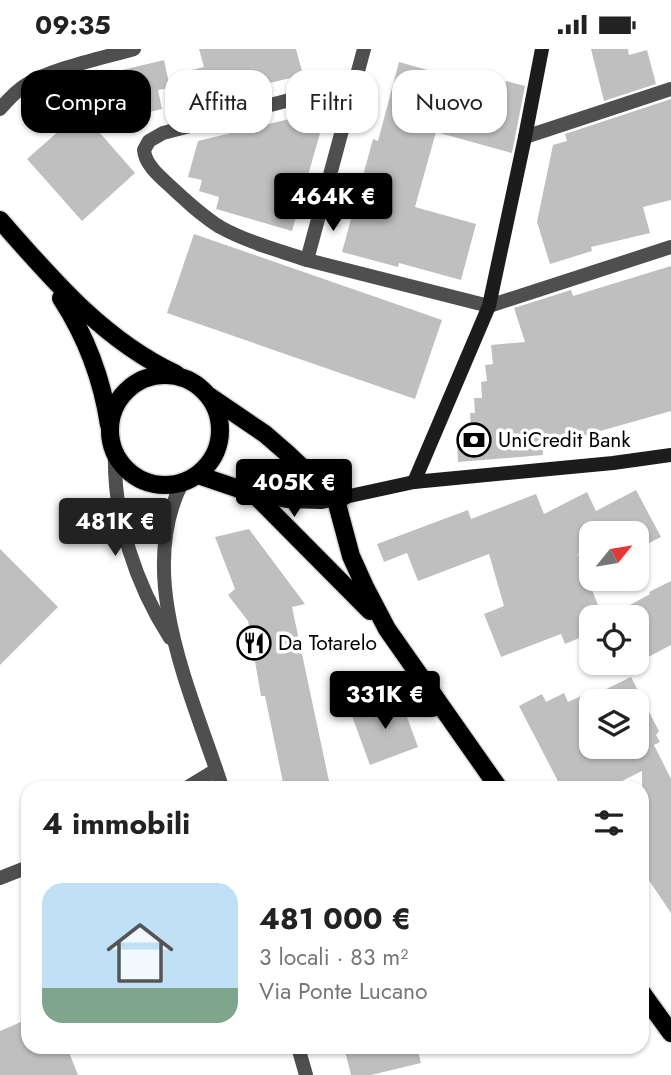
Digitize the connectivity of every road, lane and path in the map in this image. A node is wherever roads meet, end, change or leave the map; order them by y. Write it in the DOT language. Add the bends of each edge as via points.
graph roads {
  1 [pos="134,49"];
  2 [pos="364,49"];
  3 [pos="542,49"];
  4 [pos="358,70"];
  5 [pos="671,89"];
  6 [pos="286,101"];
  7 [pos="0,109"];
  8 [pos="341,133"];
  9 [pos="525,137"];
  10 [pos="0,220"];
  11 [pos="671,247"];
  12 [pos="307,260"];
  13 [pos="38,263"];
  14 [pos="489,306"];
  15 [pos="192,381"];
  16 [pos="209,395"];
  17 [pos="110,431"];
  18 [pos="115,453"];
  19 [pos="671,455"];
  20 [pos="190,479"];
  21 [pos="414,482"];
  22 [pos="254,494"];
  23 [pos="336,500"];
  24 [pos="387,629"];
  25 [pos="174,645"];
  26 [pos="216,770"];
  27 [pos="198,781"];
  28 [pos="220,781"];
  29 [pos="494,781"];
  30 [pos="21,870"];
  31 [pos="0,878"];
  32 [pos="649,1003"];
  33 [pos="671,1034"];
  34 [pos="300,1054"];
  35 [pos="306,1075"];
  1 -- 7 [label="street" via="32,81"];
  2 -- 4 [label="street"];
  3 -- 9 [label="street"];
  5 -- 9 [label="street"];
  6 -- 12 [label="street" via="163,133 144,150 163,179 204,216 235,235"];
  8 -- 12 [label="street"];
  9 -- 14 [label="street"];
  10 -- 13 [label="main road"];
  11 -- 14 [label="street"];
  12 -- 14 [label="street"];
  13 -- 15 [label="main road" via="121,342"];
  13 -- 17 [label="main road" via="84,337 102,388"];
  14 -- 21 [label="street"];
  15 -- 16 [label="main road"];
  15 -- 17 [label="main road" via="173,375 137,383 122,395"];
  16 -- 20 [label="main road" via="218,411 219,447 211,463"];
  16 -- 23 [label="main road" via="288,454"];
  17 -- 18 [label="main road"];
  18 -- 20 [label="main road" via="124,467 150,484 166,486"];
  18 -- 25 [label="street" via="116,492 128,543 153,608"];
  19 -- 21 [label="street"];
  20 -- 22 [label="main road"];
  20 -- 25 [label="street" via="174,499 165,544"];
  21 -- 23 [label="street"];
  22 -- 23 [label="street" via="297,502"];
  22 -- 24 [label="main road"];
  23 -- 24 [label="main road" via="351,556"];
  24 -- 29 [label="main road"];
  25 -- 26 [label="street"];
  26 -- 27 [label="street"];
  26 -- 28 [label="street"];
  30 -- 31 [label="street"];
  32 -- 33 [label="main road"];
  34 -- 35 [label="street"];
}
